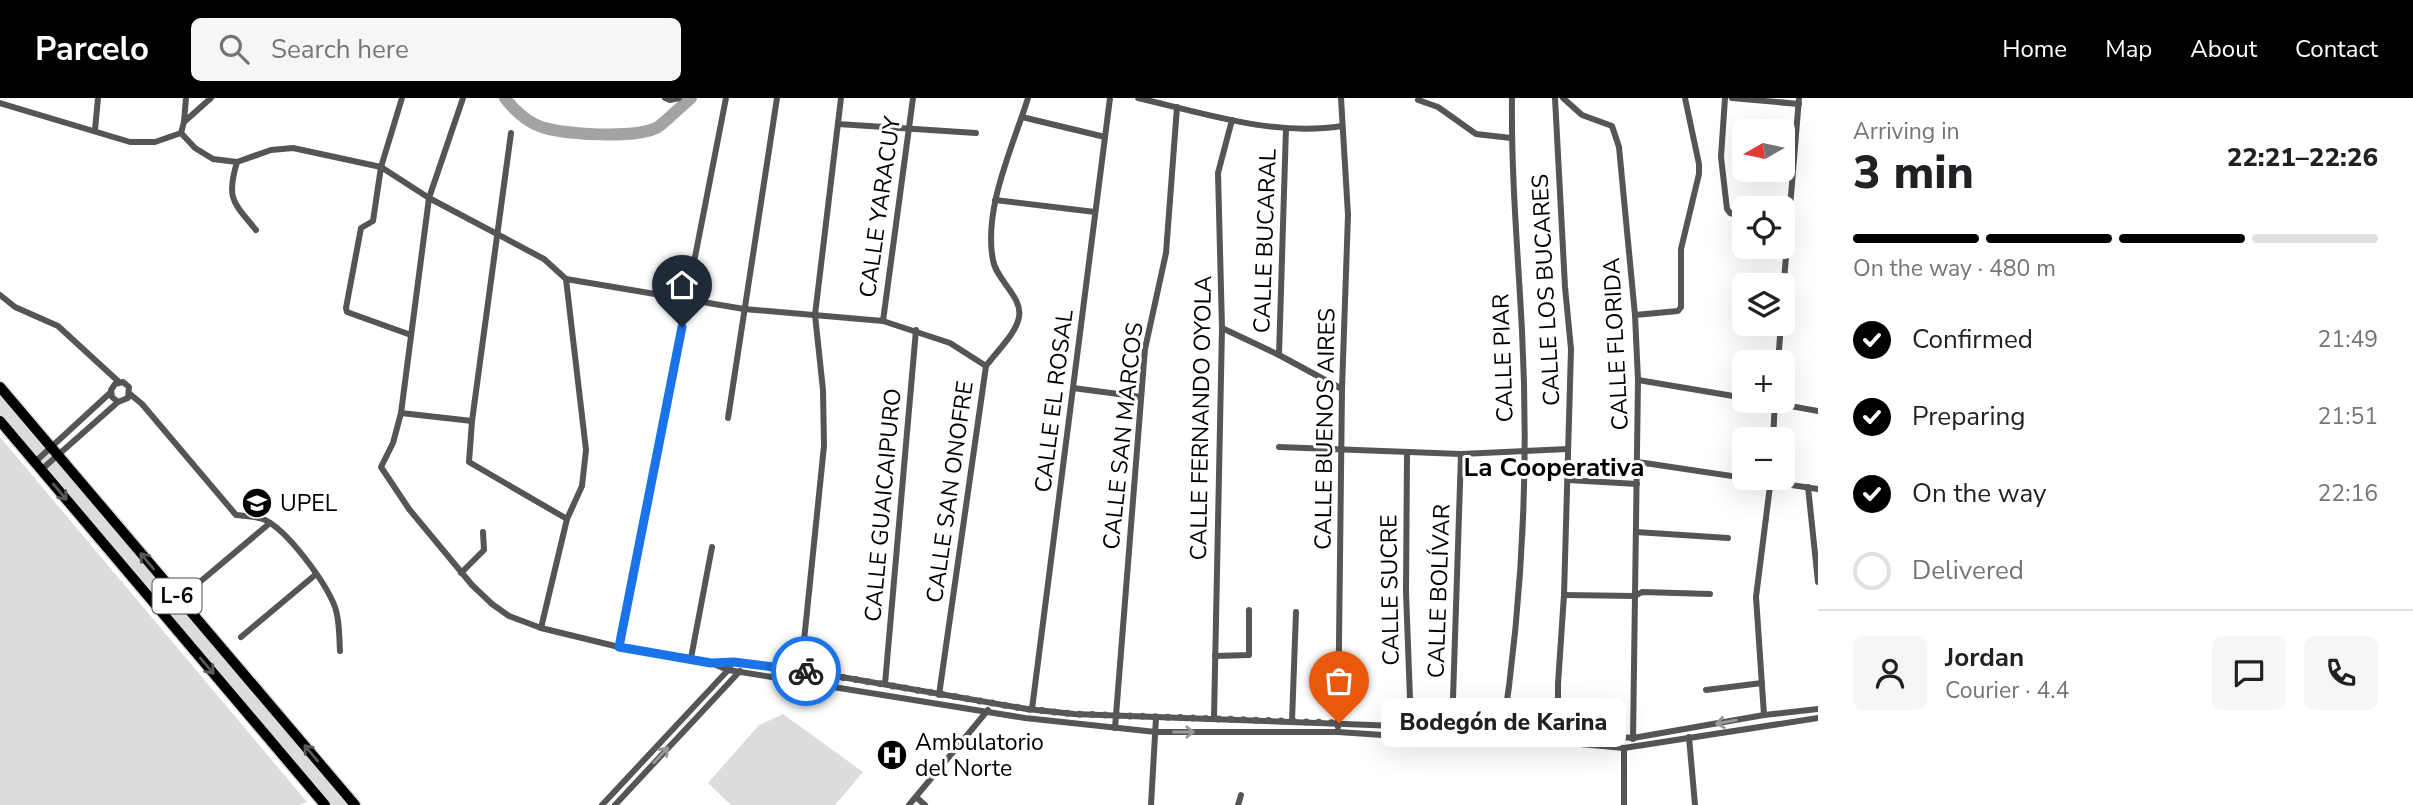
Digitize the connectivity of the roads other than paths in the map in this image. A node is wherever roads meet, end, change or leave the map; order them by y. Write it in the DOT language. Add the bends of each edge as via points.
graph roads {
  1 [pos="98,98"];
  2 [pos="186,98"];
  3 [pos="211,98"];
  4 [pos="402,98"];
  5 [pos="463,98"];
  6 [pos="664,98"];
  7 [pos="679,98"];
  8 [pos="726,98"];
  9 [pos="777,98"];
  10 [pos="841,98"];
  11 [pos="912,98"];
  12 [pos="1028,98"];
  13 [pos="1110,98"];
  14 [pos="1138,98"];
  15 [pos="1341,98"];
  16 [pos="1512,98"];
  17 [pos="1555,98"];
  18 [pos="1563,98"];
  19 [pos="1685,98"];
  20 [pos="1725,98"];
  21 [pos="1732,98"];
  22 [pos="1418,100"];
  23 [pos="1799,101"];
  24 [pos="0,103"];
  25 [pos="1177,107"];
  26 [pos="1022,117"];
  27 [pos="1232,120"];
  28 [pos="184,122"];
  29 [pos="838,124"];
  30 [pos="1342,126"];
  31 [pos="1286,128"];
  32 [pos="909,129"];
  33 [pos="95,130"];
  34 [pos="181,133"];
  35 [pos="511,133"];
  36 [pos="976,133"];
  37 [pos="1105,137"];
  38 [pos="1511,138"];
  39 [pos="237,162"];
  40 [pos="381,167"];
  41 [pos="1789,196"];
  42 [pos="429,198"];
  43 [pos="995,200"];
  44 [pos="1096,212"];
  45 [pos="1732,213"];
  46 [pos="256,230"];
  47 [pos="496,232"];
  48 [pos="566,279"];
  49 [pos="0,295"];
  50 [pos="688,300"];
  51 [pos="744,309"];
  52 [pos="815,315"];
  53 [pos="1636,315"];
  54 [pos="883,321"];
  55 [pos="1222,328"];
  56 [pos="916,330"];
  57 [pos="411,335"];
  58 [pos="1279,355"];
  59 [pos="986,366"];
  60 [pos="1638,380"];
  61 [pos="119,382"];
  62 [pos="0,387"];
  63 [pos="1073,388"];
  64 [pos="1342,388"];
  65 [pos="110,393"];
  66 [pos="130,394"];
  67 [pos="1732,396"];
  68 [pos="1141,397"];
  69 [pos="118,401"];
  70 [pos="1795,406"];
  71 [pos="1818,411"];
  72 [pos="401,413"];
  73 [pos="728,418"];
  74 [pos="0,421"];
  75 [pos="472,421"];
  76 [pos="1279,447"];
  77 [pos="1568,449"];
  78 [pos="1341,450"];
  79 [pos="1523,450"];
  80 [pos="55,452"];
  81 [pos="1407,453"];
  82 [pos="1461,454"];
  83 [pos="1639,462"];
  84 [pos="38,466"];
  85 [pos="1732,475"];
  86 [pos="1567,481"];
  87 [pos="1637,484"];
  88 [pos="1795,485"];
  89 [pos="1808,487"];
  90 [pos="1818,489"];
  91 [pos="1770,490"];
  92 [pos="567,519"];
  93 [pos="270,523"];
  94 [pos="483,532"];
  95 [pos="1636,532"];
  96 [pos="1728,538"];
  97 [pos="712,547"];
  98 [pos="1817,561"];
  99 [pos="461,573"];
  100 [pos="315,575"];
  101 [pos="201,581"];
  102 [pos="1818,582"];
  103 [pos="1710,594"];
  104 [pos="1564,595"];
  105 [pos="1635,596"];
  106 [pos="1249,610"];
  107 [pos="1296,612"];
  108 [pos="541,628"];
  109 [pos="241,637"];
  110 [pos="619,647"];
  111 [pos="340,651"];
  112 [pos="1216,656"];
  113 [pos="691,658"];
  114 [pos="734,662"];
  115 [pos="711,663"];
  116 [pos="746,664"];
  117 [pos="728,670"];
  118 [pos="801,670"];
  119 [pos="740,671"];
  120 [pos="1762,683"];
  121 [pos="885,684"];
  122 [pos="1706,690"];
  123 [pos="939,693"];
  124 [pos="993,703"];
  125 [pos="939,704"];
  126 [pos="1032,709"];
  127 [pos="1818,709"];
  128 [pos="987,711"];
  129 [pos="1764,715"];
  130 [pos="1116,716"];
  131 [pos="1156,718"];
  132 [pos="1214,718"];
  133 [pos="1818,718"];
  134 [pos="1292,722"];
  135 [pos="1339,723"];
  136 [pos="1411,726"];
  137 [pos="1115,728"];
  138 [pos="1452,729"];
  139 [pos="1156,732"];
  140 [pos="1338,732"];
  141 [pos="1503,732"];
  142 [pos="1559,732"];
  143 [pos="1689,737"];
  144 [pos="1633,742"];
  145 [pos="1501,743"];
  146 [pos="1624,748"];
  147 [pos="1241,795"];
  148 [pos="916,797"];
  149 [pos="325,805"];
  150 [pos="355,805"];
  151 [pos="602,805"];
  152 [pos="615,805"];
  153 [pos="909,805"];
  154 [pos="925,805"];
  155 [pos="1151,805"];
  156 [pos="1238,805"];
  157 [pos="1624,805"];
  158 [pos="1695,805"];
  1 -- 33 [label="street"];
  2 -- 28 [label="street"];
  3 -- 28 [label="street"];
  4 -- 40 [label="street"];
  5 -- 42 [label="street"];
  6 -- 7 [label="street"];
  8 -- 50 [label="street"];
  9 -- 51 [label="street"];
  10 -- 29 [label="street"];
  11 -- 32 [label="street, CALLE YARACUY"];
  12 -- 26 [label="street, CALLE SAN ONOFRE"];
  13 -- 37 [label="street, CALLE EL ROSAL"];
  14 -- 25 [label="street"];
  15 -- 30 [label="street, CALLE BUENOS AIRES"];
  16 -- 38 [label="street, CALLE PIAR"];
  17 -- 77 [label="street, CALLE LOS BUCARES" via="1571,349"];
  18 -- 53 [label="street, CALLE FLORIDA" via="1582,115 1612,126 1617,135"];
  19 -- 53 [label="street" via="1699,174 1681,248 1681,307"];
  20 -- 45 [label="street" via="1721,157 1727,209"];
  21 -- 23 [label="street"];
  22 -- 38 [label="street" via="1438,107 1476,134"];
  23 -- 41 [label="street"];
  24 -- 33 [label="street"];
  25 -- 27 [label="street"];
  25 -- 68 [label="street, CALLE SAN MARCOS" via="1167,253 1145,349"];
  26 -- 37 [label="street"];
  26 -- 43 [label="street, CALLE SAN ONOFRE"];
  27 -- 31 [label="street"];
  27 -- 55 [label="street, CALLE FERNANDO OYOLA" via="1218,173"];
  28 -- 34 [label="street"];
  29 -- 32 [label="street"];
  29 -- 52 [label="street"];
  30 -- 31 [label="street"];
  30 -- 64 [label="street, CALLE BUENOS AIRES" via="1348,215"];
  31 -- 58 [label="street, CALLE BUCARAL"];
  32 -- 36 [label="street"];
  32 -- 54 [label="street, CALLE YARACUY"];
  33 -- 34 [label="street" via="130,142 155,142"];
  34 -- 39 [label="street" via="213,159"];
  35 -- 47 [label="street"];
  37 -- 44 [label="street, CALLE EL ROSAL"];
  38 -- 79 [label="street, CALLE PIAR" via="1522,332"];
  39 -- 40 [label="street" via="293,148"];
  39 -- 46 [label="street" via="232,197"];
  40 -- 42 [label="street"];
  40 -- 57 [label="street" via="373,221 361,229 346,308"];
  42 -- 47 [label="street"];
  42 -- 57 [label="street"];
  43 -- 44 [label="street"];
  43 -- 59 [label="street, CALLE SAN ONOFRE" via="993,262 1020,314 1017,325"];
  44 -- 63 [label="street, CALLE EL ROSAL"];
  47 -- 48 [label="street" via="544,259"];
  47 -- 75 [label="street"];
  48 -- 50 [label="street"];
  48 -- 92 [label="street" via="586,450 582,486"];
  49 -- 61 [label="street" via="15,307 58,326"];
  50 -- 51 [label="street"];
  50 -- 110 [label="street"];
  51 -- 52 [label="street"];
  51 -- 73 [label="street"];
  52 -- 54 [label="street"];
  52 -- 118 [label="street" via="824,446"];
  53 -- 60 [label="street, CALLE FLORIDA"];
  54 -- 56 [label="street"];
  55 -- 58 [label="street"];
  55 -- 112 [label="street, CALLE FERNANDO OYOLA"];
  56 -- 59 [label="street" via="950,343"];
  56 -- 121 [label="street, CALLE GUAICAIPURO"];
  57 -- 72 [label="street"];
  58 -- 64 [label="street"];
  59 -- 123 [label="street, CALLE SAN ONOFRE"];
  60 -- 67 [label="street"];
  60 -- 83 [label="street, CALLE FLORIDA"];
  61 -- 65 [label="street"];
  61 -- 66 [label="street"];
  62 -- 80 [label="main road, L-6"];
  63 -- 68 [label="street"];
  63 -- 126 [label="street, CALLE EL ROSAL"];
  64 -- 78 [label="street, CALLE BUENOS AIRES"];
  65 -- 69 [label="street"];
  65 -- 80 [label="street"];
  66 -- 69 [label="street"];
  66 -- 93 [label="street" via="236,515"];
  68 -- 130 [label="street, CALLE SAN MARCOS"];
  69 -- 80 [label="street"];
  70 -- 71 [label="street"];
  72 -- 75 [label="street"];
  72 -- 99 [label="street" via="381,467"];
  74 -- 84 [label="main road, L-6"];
  75 -- 92 [label="street" via="469,462"];
  76 -- 78 [label="street"];
  77 -- 79 [label="street"];
  77 -- 86 [label="street, CALLE LOS BUCARES"];
  78 -- 81 [label="street"];
  78 -- 135 [label="street, CALLE BUENOS AIRES"];
  79 -- 82 [label="street"];
  79 -- 141 [label="street, CALLE PIAR" via="1522,549"];
  80 -- 84 [label="street"];
  150 -- 80 [label="main road, L-6, one-way"];
  81 -- 82 [label="street"];
  81 -- 136 [label="street, CALLE SUCRE"];
  82 -- 138 [label="street, CALLE BOLÍVAR"];
  83 -- 85 [label="street"];
  83 -- 87 [label="street, CALLE FLORIDA"];
  84 -- 149 [label="main road, L-6, one-way"];
  86 -- 87 [label="street"];
  86 -- 104 [label="street, CALLE LOS BUCARES"];
  87 -- 95 [label="street, CALLE FLORIDA"];
  88 -- 89 [label="street"];
  89 -- 90 [label="street"];
  89 -- 98 [label="street"];
  91 -- 120 [label="street" via="1756,597"];
  92 -- 108 [label="street"];
  93 -- 100 [label="street" via="288,537"];
  93 -- 101 [label="street"];
  94 -- 99 [label="street" via="484,550"];
  95 -- 96 [label="street"];
  95 -- 105 [label="street, CALLE FLORIDA"];
  97 -- 113 [label="street"];
  98 -- 102 [label="street"];
  99 -- 108 [label="street" via="509,616"];
  100 -- 109 [label="street"];
  100 -- 111 [label="street" via="336,610"];
  103 -- 105 [label="street" via="1642,592"];
  104 -- 105 [label="street"];
  104 -- 142 [label="street, CALLE LOS BUCARES"];
  105 -- 144 [label="street, CALLE FLORIDA"];
  106 -- 112 [label="street" via="1249,655"];
  107 -- 134 [label="street"];
  108 -- 110 [label="street"];
  110 -- 113 [label="street"];
  112 -- 132 [label="street, CALLE FERNANDO OYOLA"];
  113 -- 115 [label="street"];
  114 -- 115 [label="street"];
  114 -- 116 [label="street"];
  114 -- 117 [label="street"];
  115 -- 117 [label="street"];
  116 -- 118 [label="street"];
  116 -- 119 [label="street"];
  117 -- 119 [label="street"];
  117 -- 151 [label="street"];
  118 -- 121 [label="street"];
  119 -- 125 [label="street"];
  152 -- 119 [label="street, one-way"];
  120 -- 122 [label="street"];
  120 -- 129 [label="street"];
  121 -- 123 [label="street"];
  123 -- 124 [label="street"];
  123 -- 125 [label="street, CALLE SAN ONOFRE"];
  124 -- 126 [label="street"];
  124 -- 128 [label="street"];
  125 -- 128 [label="street"];
  126 -- 130 [label="street"];
  127 -- 129 [label="street"];
  128 -- 137 [label="street"];
  128 -- 148 [label="street"];
  129 -- 144 [label="street, one-way"];
  130 -- 131 [label="street"];
  130 -- 137 [label="street, CALLE SAN MARCOS"];
  131 -- 132 [label="street"];
  131 -- 139 [label="street"];
  132 -- 134 [label="street"];
  133 -- 143 [label="street"];
  134 -- 135 [label="street"];
  135 -- 136 [label="street"];
  135 -- 140 [label="street, CALLE BUENOS AIRES"];
  136 -- 138 [label="street"];
  137 -- 139 [label="street"];
  138 -- 141 [label="street"];
  139 -- 140 [label="street, one-way"];
  139 -- 155 [label="street"];
  140 -- 145 [label="street"];
  141 -- 142 [label="street"];
  141 -- 145 [label="street, CALLE PIAR"];
  142 -- 144 [label="street"];
  143 -- 144 [label="street"];
  143 -- 158 [label="street"];
  144 -- 146 [label="street"];
  145 -- 146 [label="street"];
  146 -- 157 [label="street"];
  147 -- 156 [label="street"];
  148 -- 153 [label="street"];
  148 -- 154 [label="street"];
}
